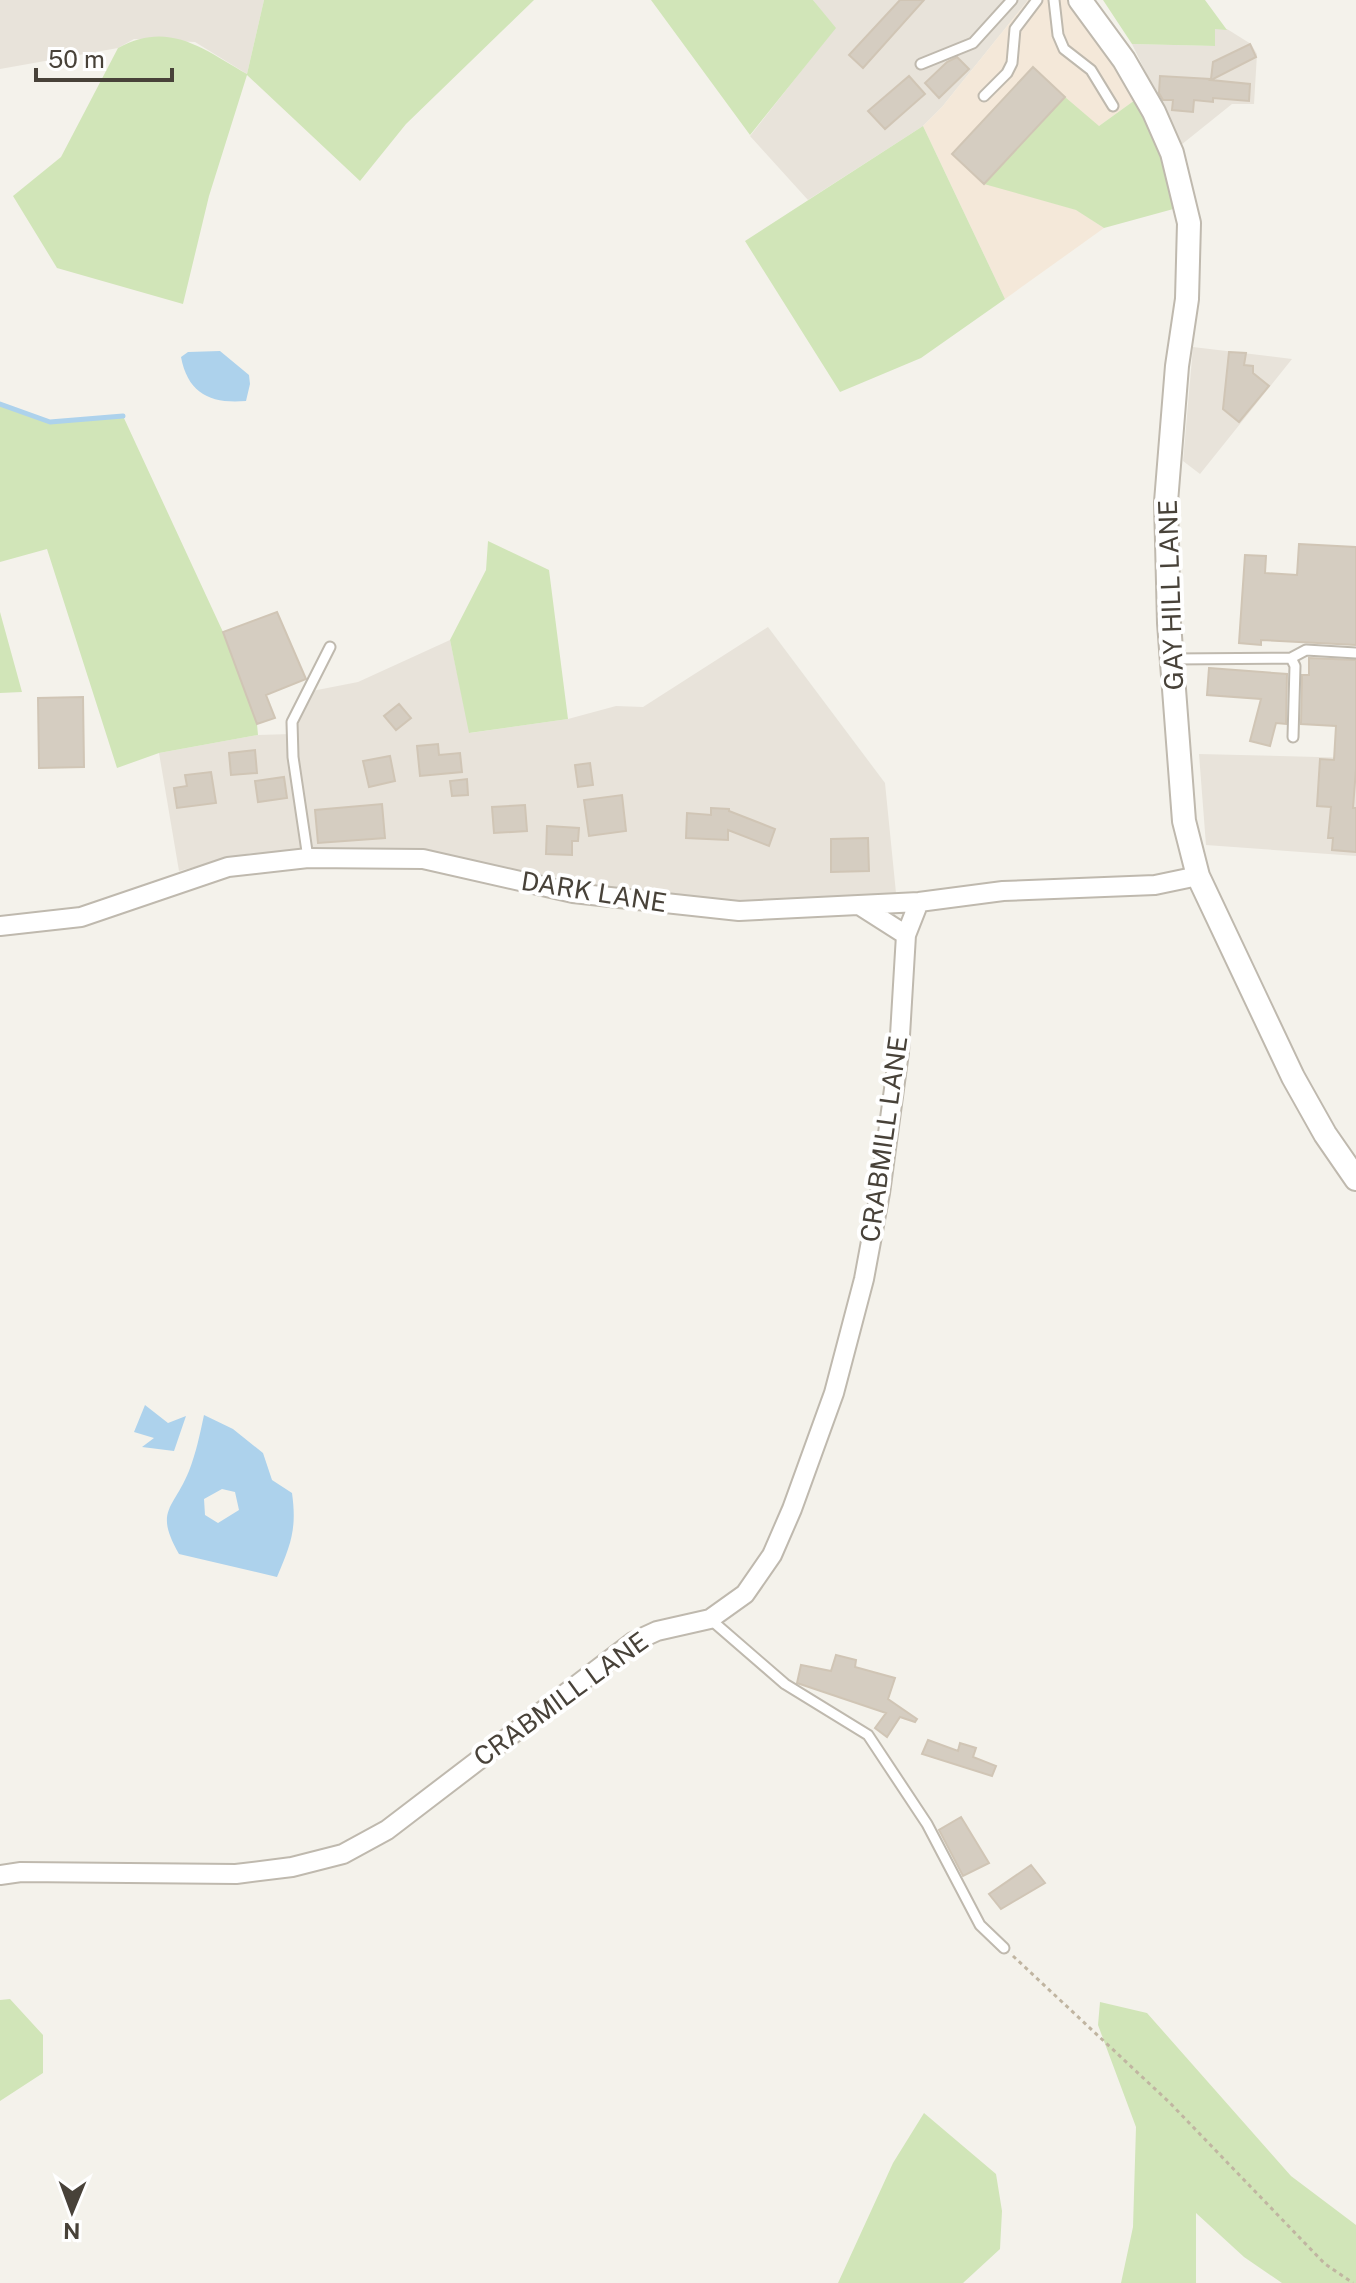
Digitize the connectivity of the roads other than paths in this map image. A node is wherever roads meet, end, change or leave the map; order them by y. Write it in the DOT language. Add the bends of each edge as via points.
graph roads {
  1 [pos="1012,0"];
  2 [pos="1037,0"];
  3 [pos="1054,0"];
  4 [pos="1080,0"];
  5 [pos="921,64"];
  6 [pos="984,96"];
  7 [pos="1113,106"];
  8 [pos="330,647"];
  9 [pos="1356,653"];
  10 [pos="1291,658"];
  11 [pos="1172,659"];
  12 [pos="1293,737"];
  13 [pos="308,858"];
  14 [pos="1198,876"];
  15 [pos="919,902"];
  16 [pos="859,905"];
  17 [pos="0,926"];
  18 [pos="906,935"];
  19 [pos="1356,1179"];
  20 [pos="710,1619"];
  21 [pos="0,1875"];
  22 [pos="1004,1948"];
  1 -- 5 [label="lane" via="973,43"];
  2 -- 6 [label="lane" via="1015,29 1007,73"];
  3 -- 7 [label="lane" via="1064,49 1091,70"];
  4 -- 11 [label="street, GAY HILL LANE" via="1154,112 1172,153 1189,223 1187,299 1166,502"];
  8 -- 13 [label="lane" via="292,722"];
  9 -- 10 [label="lane" via="1306,650"];
  10 -- 11 [label="lane"];
  10 -- 12 [label="lane"];
  11 -- 14 [label="street, GAY HILL LANE" via="1184,821"];
  13 -- 16 [label="street, DARK LANE" via="423,859 573,893 739,911"];
  13 -- 17 [label="street, DARK LANE" via="228,867 81,917"];
  14 -- 15 [label="street, DARK LANE" via="1155,885 1003,891"];
  14 -- 19 [label="street, GAY HILL LANE" via="1293,1077"];
  15 -- 16 [label="street, DARK LANE"];
  15 -- 18 [label="street, CRABMILL LANE"];
  16 -- 18 [label="street"];
  18 -- 20 [label="street, CRABMILL LANE" via="899,1052 880,1193 834,1393 772,1555 745,1594"];
  20 -- 21 [label="street, CRABMILL LANE" via="633,1642 387,1830 343,1854 236,1874"];
  20 -- 22 [label="lane" via="785,1684 868,1735 927,1824 980,1925"];
}
